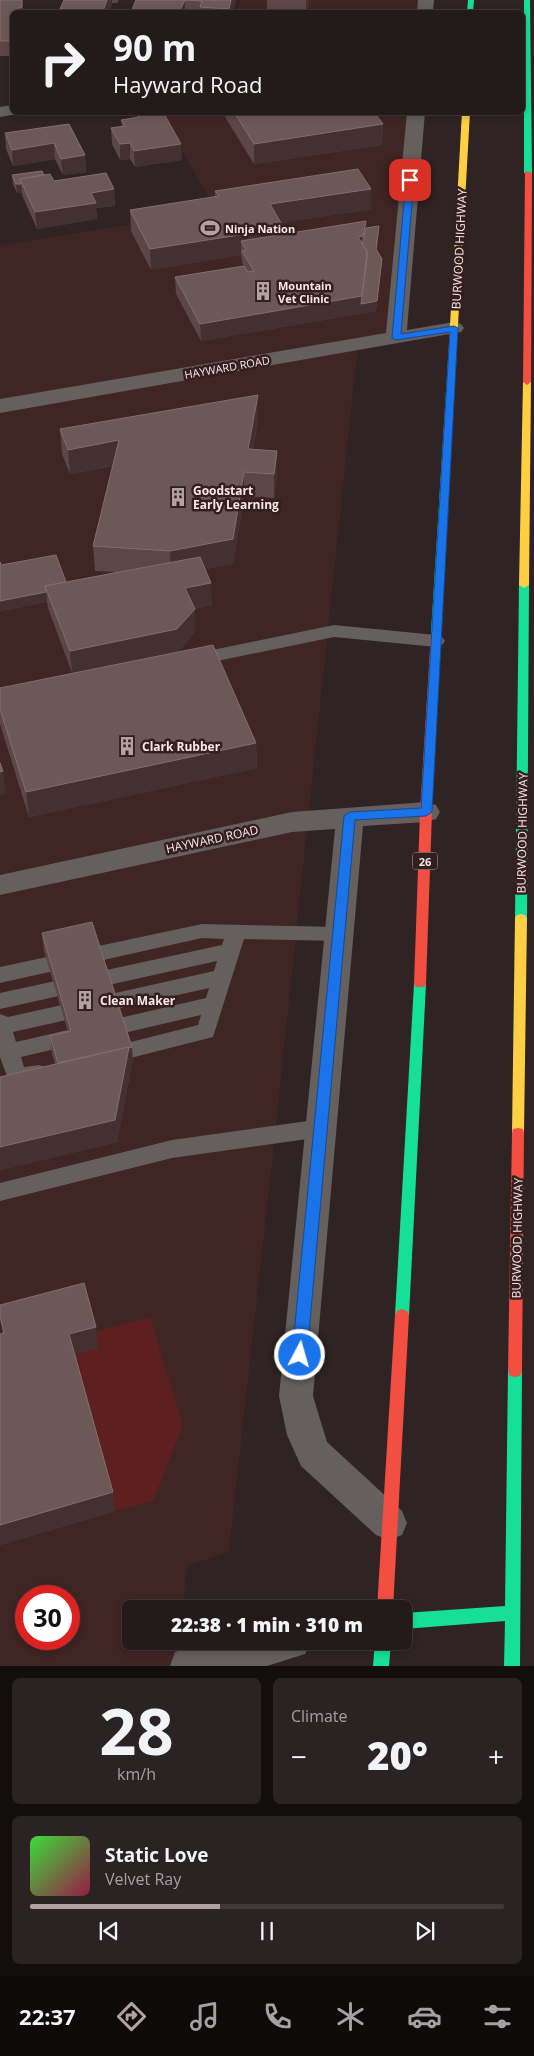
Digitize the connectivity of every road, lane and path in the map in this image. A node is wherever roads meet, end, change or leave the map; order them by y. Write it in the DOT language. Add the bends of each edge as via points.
graph roads {
  1 [pos="527,0"];
  2 [pos="525,27"];
  3 [pos="525,48"];
  4 [pos="530,82"];
  5 [pos="416,115"];
  6 [pos="466,115"];
  7 [pos="454,328"];
  8 [pos="396,338"];
  9 [pos="0,406"];
  10 [pos="436,641"];
  11 [pos="177,663"];
  12 [pos="426,812"];
  13 [pos="350,816"];
  14 [pos="0,885"];
  15 [pos="339,934"];
  16 [pos="233,941"];
  17 [pos="0,975"];
  18 [pos="223,977"];
  19 [pos="0,1001"];
  20 [pos="215,1004"];
  21 [pos="1,1025"];
  22 [pos="9,1052"];
  23 [pos="85,1062"];
  24 [pos="56,1069"];
  25 [pos="322,1128"];
  26 [pos="0,1192"];
  27 [pos="534,1452"];
  28 [pos="514,1471"];
  29 [pos="389,1523"];
  30 [pos="385,1600"];
  31 [pos="523,1613"];
  32 [pos="412,1620"];
  33 [pos="255,1650"];
  34 [pos="383,1650"];
  35 [pos="189,1666"];
  36 [pos="382,1666"];
  37 [pos="512,1666"];
  1 -- 2 [label="highway, BURWOOD HIGHWAY"];
  3 -- 4 [label="highway, BURWOOD HIGHWAY"];
  4 -- 28 [label="highway, BURWOOD HIGHWAY"];
  5 -- 8 [label="street"];
  6 -- 7 [label="highway, BURWOOD HIGHWAY / 26"];
  7 -- 8 [label="street, HAYWARD ROAD"];
  7 -- 10 [label="highway, BURWOOD HIGHWAY / 26"];
  8 -- 9 [label="street, HAYWARD ROAD"];
  10 -- 11 [label="lane" via="334,632"];
  10 -- 12 [label="highway, BURWOOD HIGHWAY / 26"];
  12 -- 13 [label="street, HAYWARD ROAD"];
  12 -- 29 [label="highway, BURWOOD HIGHWAY / 26" via="422,954"];
  13 -- 14 [label="street, HAYWARD ROAD" via="292,822"];
  13 -- 15 [label="street"];
  15 -- 16 [label="lane"];
  15 -- 25 [label="street"];
  16 -- 17 [label="lane" via="197,932"];
  16 -- 18 [label="lane"];
  16 -- 19 [label="lane"];
  18 -- 20 [label="lane"];
  18 -- 21 [label="lane"];
  20 -- 22 [label="lane"];
  20 -- 23 [label="lane" via="209,1026 201,1034"];
  21 -- 22 [label="lane"];
  22 -- 24 [label="lane" via="19,1076"];
  25 -- 26 [label="lane" via="172,1148"];
  25 -- 29 [label="street" via="296,1396 305,1435 314,1454"];
  27 -- 28 [label="lane"];
  28 -- 31 [label="highway, BURWOOD HIGHWAY"];
  29 -- 30 [label="highway, BURWOOD HIGHWAY / 26"];
  31 -- 32 [label="highway"];
  31 -- 37 [label="highway, BURWOOD HIGHWAY"];
  33 -- 35 [label="street"];
  34 -- 36 [label="highway"];
}
